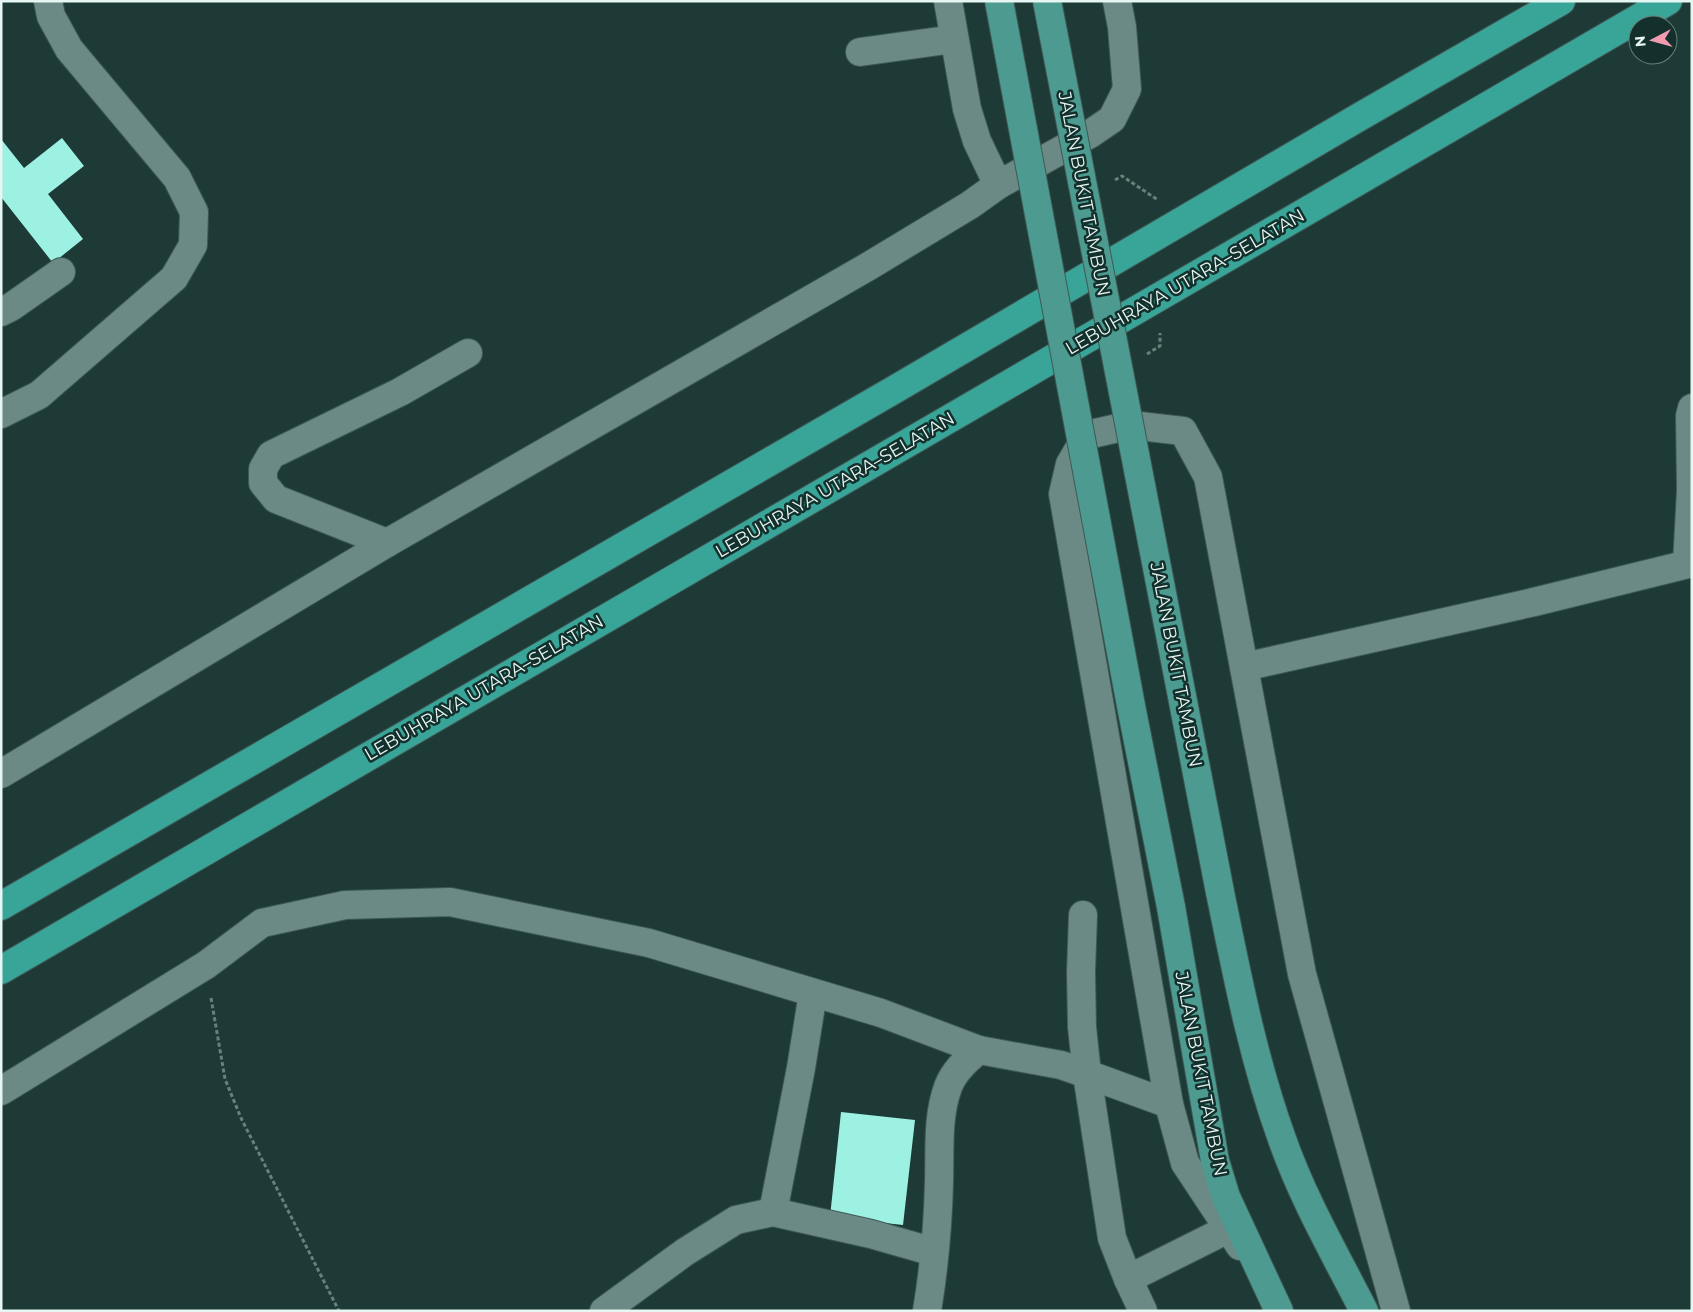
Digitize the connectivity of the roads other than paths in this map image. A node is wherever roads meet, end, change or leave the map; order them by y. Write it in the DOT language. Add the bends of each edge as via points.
graph roads {
  1 [pos="48,1"];
  2 [pos="948,1"];
  3 [pos="999,1"];
  4 [pos="1047,1"];
  5 [pos="1117,1"];
  6 [pos="1561,1"];
  7 [pos="1668,1"];
  8 [pos="954,38"];
  9 [pos="860,52"];
  10 [pos="998,185"];
  11 [pos="61,272"];
  12 [pos="1,312"];
  13 [pos="468,353"];
  14 [pos="1692,408"];
  15 [pos="1,414"];
  16 [pos="1692,490"];
  17 [pos="387,543"];
  18 [pos="1689,563"];
  19 [pos="1244,667"];
  20 [pos="1,774"];
  21 [pos="1,906"];
  22 [pos="1082,915"];
  23 [pos="1,970"];
  24 [pos="813,993"];
  25 [pos="979,1050"];
  26 [pos="1087,1074"];
  27 [pos="1,1090"];
  28 [pos="1169,1104"];
  29 [pos="773,1212"];
  30 [pos="1228,1229"];
  31 [pos="934,1252"];
  32 [pos="1128,1279"];
  33 [pos="1275,1301"];
  34 [pos="604,1311"];
  35 [pos="927,1311"];
  36 [pos="1143,1311"];
  37 [pos="1364,1311"];
  38 [pos="1396,1311"];
  1 -- 15 [label="street" via="51,16 69,49 177,178 194,212 192,245 174,278 39,395"];
  2 -- 8 [label="street"];
  3 -- 33 [label="main road, JALAN BUKIT TAMBUN, bridge" via="1171,907 1215,1161 1226,1197"];
  4 -- 37 [label="main road, JALAN BUKIT TAMBUN, bridge" via="1247,1023 1282,1140 1314,1214"];
  5 -- 10 [label="street" via="1127,89 1112,119"];
  6 -- 21 [label="highway"];
  7 -- 23 [label="highway, LEBUHRAYA UTARA–SELATAN"];
  8 -- 9 [label="street"];
  8 -- 10 [label="street" via="967,109 977,141"];
  10 -- 17 [label="street" via="860,271"];
  11 -- 12 [label="street"];
  13 -- 17 [label="street" via="400,392 271,455 262,469 263,483 276,499"];
  14 -- 16 [label="street"];
  16 -- 18 [label="street"];
  17 -- 20 [label="street"];
  18 -- 19 [label="street" via="1534,602"];
  19 -- 28 [label="street" via="1208,477 1182,431 1131,425 1086,435 1070,464 1063,494"];
  19 -- 38 [label="street" via="1302,974"];
  22 -- 26 [label="street" via="1082,1027"];
  24 -- 25 [label="street" via="881,1013"];
  24 -- 27 [label="street" via="649,943 450,902 345,905 262,923 206,965"];
  24 -- 29 [label="street"];
  25 -- 26 [label="street" via="1061,1065"];
  25 -- 31 [label="street" via="962,1064 948,1086 940,1122"];
  26 -- 28 [label="street"];
  26 -- 32 [label="street" via="1112,1238"];
  28 -- 30 [label="street" via="1185,1163"];
  29 -- 31 [label="street"];
  29 -- 34 [label="street" via="736,1220 685,1252"];
  30 -- 32 [label="street"];
  30 -- 33 [label="street"];
  31 -- 35 [label="street"];
  32 -- 36 [label="street"];
}
